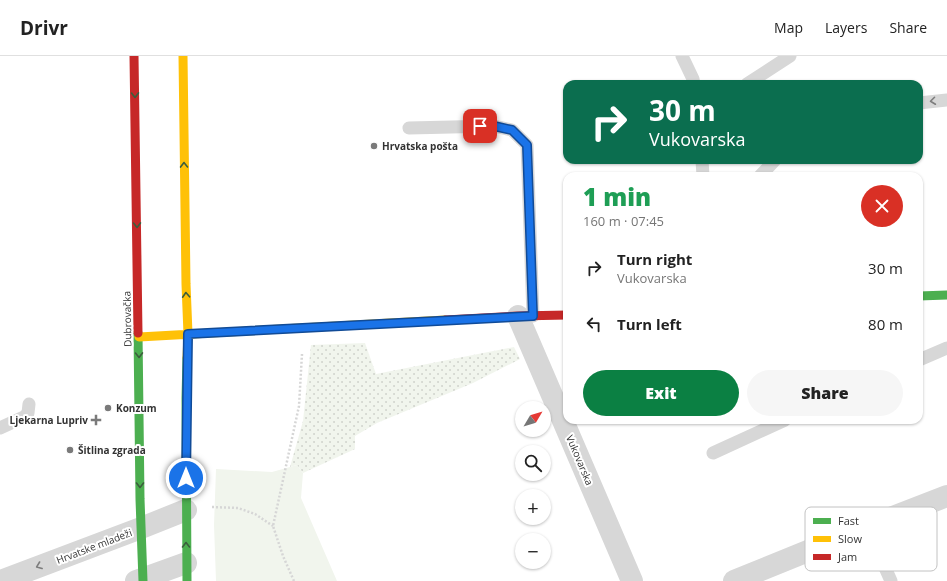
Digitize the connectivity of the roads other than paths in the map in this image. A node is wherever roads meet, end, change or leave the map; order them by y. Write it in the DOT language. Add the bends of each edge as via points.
graph roads {
  1 [pos="134,56"];
  2 [pos="183,56"];
  3 [pos="682,56"];
  4 [pos="790,56"];
  5 [pos="693,80"];
  6 [pos="753,80"];
  7 [pos="947,100"];
  8 [pos="923,103"];
  9 [pos="409,128"];
  10 [pos="771,164"];
  11 [pos="764,172"];
  12 [pos="947,295"];
  13 [pos="923,296"];
  14 [pos="563,315"];
  15 [pos="526,316"];
  16 [pos="188,334"];
  17 [pos="139,337"];
  18 [pos="947,348"];
  19 [pos="923,358"];
  20 [pos="29,404"];
  21 [pos="563,408"];
  22 [pos="569,424"];
  23 [pos="776,424"];
  24 [pos="0,428"];
  25 [pos="713,452"];
  26 [pos="947,496"];
  27 [pos="919,507"];
  28 [pos="186,510"];
  29 [pos="141,528"];
  30 [pos="805,552"];
  31 [pos="887,571"];
  32 [pos="186,572"];
  33 [pos="141,580"];
  34 [pos="1,581"];
  35 [pos="632,581"];
  36 [pos="734,581"];
  37 [pos="891,581"];
  1 -- 17 [label="street, Dubrovačka, one-way"];
  16 -- 2 [label="street, one-way"];
  3 -- 5 [label="lane"];
  4 -- 6 [label="lane"];
  7 -- 8 [label="lane, one-way"];
  9 -- 15 [label="lane" via="494,126 512,130 527,145"];
  10 -- 11 [label="lane"];
  12 -- 13 [label="street"];
  14 -- 15 [label="street"];
  15 -- 16 [label="street"];
  15 -- 21 [label="street, Vukovarska"];
  16 -- 17 [label="street"];
  16 -- 28 [label="street"];
  17 -- 29 [label="street, Dubrovačka, one-way"];
  18 -- 19 [label="lane"];
  20 -- 24 [label="lane" via="28,413 24,417"];
  22 -- 35 [label="street, Vukovarska"];
  23 -- 25 [label="lane"];
  26 -- 27 [label="street"];
  28 -- 29 [label="street, Hrvatske mladeži"];
  32 -- 28 [label="street, one-way"];
  29 -- 33 [label="street, Dubrovačka"];
  29 -- 34 [label="street, Hrvatske mladeži, one-way"];
  30 -- 36 [label="street"];
  31 -- 37 [label="lane"];
  32 -- 33 [label="street"];
}
